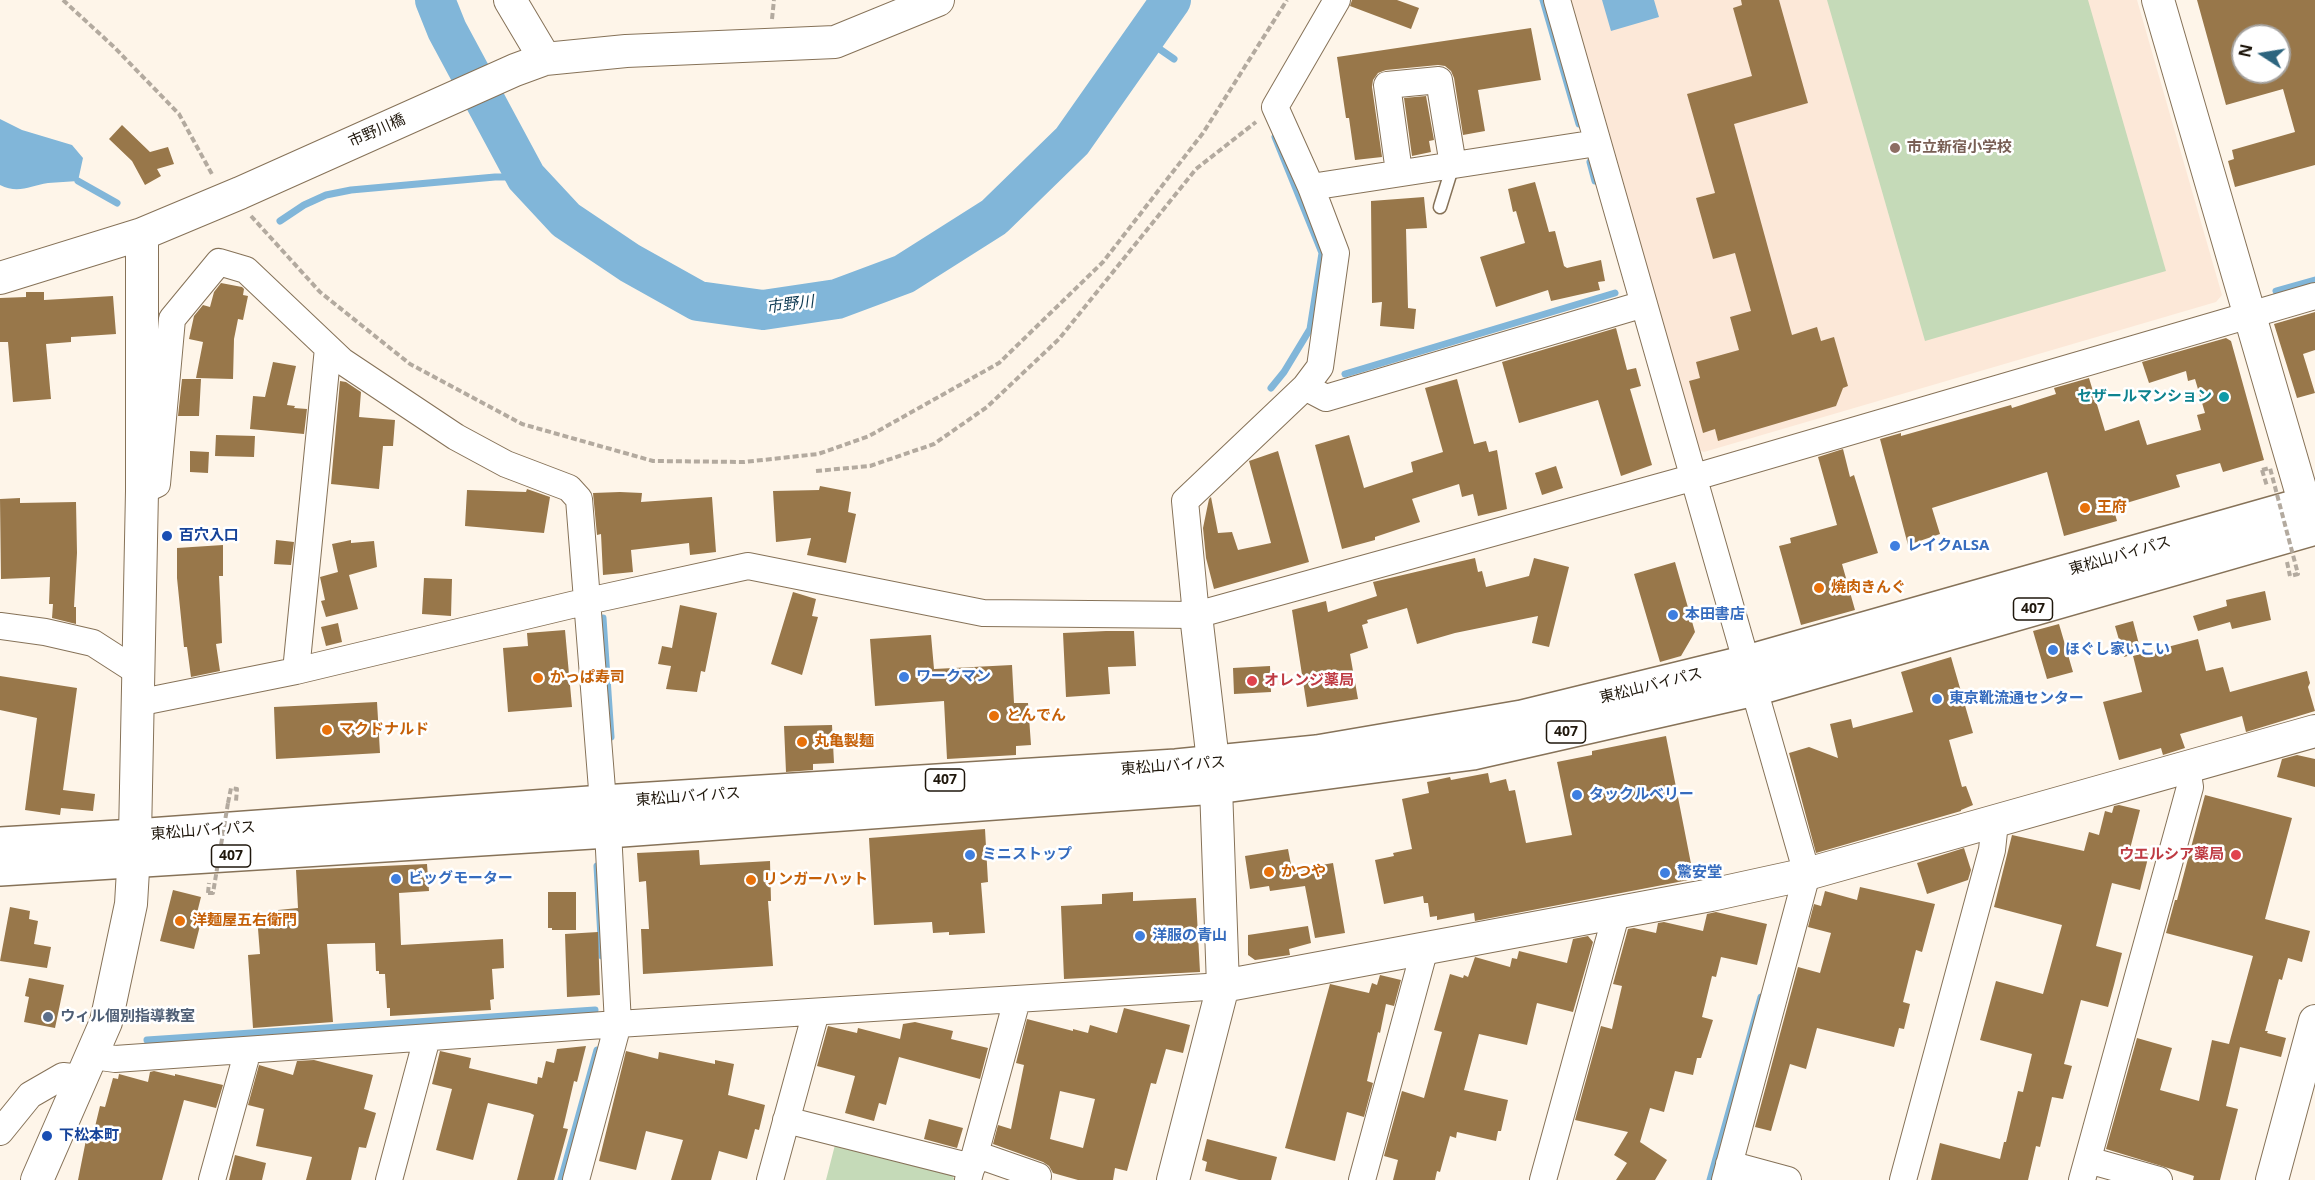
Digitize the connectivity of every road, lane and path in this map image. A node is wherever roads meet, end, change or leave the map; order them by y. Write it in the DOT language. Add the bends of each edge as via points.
graph roads {
  1 [pos="63,0"];
  2 [pos="510,0"];
  3 [pos="938,0"];
  4 [pos="1287,0"];
  5 [pos="1337,0"];
  6 [pos="1557,0"];
  7 [pos="2158,0"];
  8 [pos="545,59"];
  9 [pos="1275,107"];
  10 [pos="1597,143"];
  11 [pos="1453,165"];
  12 [pos="1399,172"];
  13 [pos="1311,187"];
  14 [pos="236,195"];
  15 [pos="1440,207"];
  16 [pos="142,234"];
  17 [pos="0,278"];
  18 [pos="2315,296"];
  19 [pos="1644,304"];
  20 [pos="2249,314"];
  21 [pos="328,348"];
  22 [pos="1305,387"];
  23 [pos="2262,470"];
  24 [pos="816,471"];
  25 [pos="1695,477"];
  26 [pos="142,491"];
  27 [pos="2313,520"];
  28 [pos="2290,576"];
  29 [pos="588,601"];
  30 [pos="1196,615"];
  31 [pos="0,626"];
  32 [pos="296,671"];
  33 [pos="138,672"];
  34 [pos="1751,675"];
  35 [pos="137,704"];
  36 [pos="2315,731"];
  37 [pos="2187,768"];
  38 [pos="1215,775"];
  39 [pos="235,806"];
  40 [pos="606,816"];
  41 [pos="1995,822"];
  42 [pos="0,844"];
  43 [pos="134,849"];
  44 [pos="0,869"];
  45 [pos="1807,874"];
  46 [pos="208,892"];
  47 [pos="1617,911"];
  48 [pos="1425,948"];
  49 [pos="1223,986"];
  50 [pos="1017,1000"];
  51 [pos="816,1012"];
  52 [pos="2315,1021"];
  53 [pos="618,1024"];
  54 [pos="427,1038"];
  55 [pos="248,1050"];
  56 [pos="88,1067"];
  57 [pos="786,1120"];
  58 [pos="0,1132"];
  59 [pos="972,1167"];
  60 [pos="2085,1170"];
  61 [pos="1727,1172"];
  62 [pos="37,1180"];
  63 [pos="212,1180"];
  64 [pos="388,1180"];
  65 [pos="576,1180"];
  66 [pos="770,1180"];
  67 [pos="1037,1180"];
  68 [pos="1173,1180"];
  69 [pos="1362,1180"];
  70 [pos="1543,1180"];
  71 [pos="1788,1180"];
  72 [pos="1903,1180"];
  73 [pos="2159,1180"];
  74 [pos="2272,1180"];
  1 -- 14 [label="path" via="179,114 218,185"];
  2 -- 8 [label="street"];
  3 -- 8 [label="street, 市野川橋" via="836,42 627,51"];
  4 -- 14 [label="path" via="1203,133 1103,262 999,363 869,436 818,454 744,462 653,461 522,424 410,364 320,292"];
  5 -- 9 [label="street"];
  6 -- 10 [label="street"];
  7 -- 20 [label="street"];
  8 -- 14 [label="street, 市野川橋"];
  9 -- 13 [label="street"];
  9 -- 24 [label="path" via="1196,169 1059,339 987,407 934,444 870,466"];
  10 -- 11 [label="street"];
  10 -- 19 [label="street"];
  11 -- 12 [label="street"];
  11 -- 12 [label="street" via="1439,80 1387,85"];
  11 -- 15 [label="lane"];
  12 -- 13 [label="street"];
  13 -- 22 [label="street" via="1336,253 1320,367"];
  14 -- 16 [label="street, 市野川橋"];
  16 -- 17 [label="street, 市野川橋"];
  16 -- 26 [label="street"];
  18 -- 20 [label="street"];
  19 -- 22 [label="street" via="1326,398"];
  19 -- 25 [label="street"];
  20 -- 25 [label="street"];
  20 -- 27 [label="street"];
  21 -- 26 [label="street" via="246,270 219,262 172,319 157,484"];
  21 -- 29 [label="street" via="456,437 506,464 569,488 579,499"];
  21 -- 32 [label="street"];
  22 -- 30 [label="street" via="1185,501"];
  23 -- 28 [label="path, bridge" via="2270,468 2298,574"];
  25 -- 30 [label="street"];
  25 -- 34 [label="street"];
  26 -- 33 [label="street"];
  27 -- 34 [label="highway, 東松山バイパス / 407"];
  29 -- 30 [label="street" via="748,566 983,612"];
  29 -- 32 [label="street"];
  29 -- 40 [label="street"];
  30 -- 38 [label="street"];
  31 -- 33 [label="street" via="93,643"];
  32 -- 35 [label="street"];
  33 -- 35 [label="street"];
  34 -- 38 [label="highway, 東松山バイパス / 407" via="1317,752"];
  34 -- 45 [label="street"];
  35 -- 43 [label="street"];
  36 -- 37 [label="street"];
  37 -- 41 [label="street"];
  37 -- 60 [label="street" via="2190,787"];
  38 -- 40 [label="highway, 東松山バイパス / 407"];
  38 -- 49 [label="street"];
  39 -- 46 [label="path, bridge" via="237,789 231,788 213,893"];
  40 -- 43 [label="highway, 東松山バイパス / 407"];
  40 -- 53 [label="street"];
  41 -- 45 [label="street"];
  41 -- 72 [label="street" via="1992,850"];
  42 -- 43 [label="highway, 東松山バイパス / 407"];
  43 -- 44 [label="highway, 東松山バイパス / 407"];
  43 -- 56 [label="street" via="129,913 106,1022"];
  45 -- 47 [label="street"];
  45 -- 61 [label="street"];
  47 -- 48 [label="street"];
  47 -- 70 [label="street"];
  48 -- 49 [label="street"];
  48 -- 69 [label="street"];
  49 -- 50 [label="street"];
  49 -- 68 [label="street"];
  50 -- 51 [label="street"];
  50 -- 59 [label="street"];
  51 -- 53 [label="street"];
  51 -- 57 [label="street"];
  52 -- 74 [label="street"];
  53 -- 54 [label="street"];
  53 -- 65 [label="street"];
  54 -- 55 [label="street"];
  54 -- 64 [label="street"];
  55 -- 56 [label="street" via="115,1059"];
  55 -- 63 [label="street"];
  56 -- 58 [label="street" via="30,1095"];
  56 -- 62 [label="street"];
  57 -- 59 [label="street"];
  57 -- 66 [label="street"];
  59 -- 67 [label="street" via="1038,1176"];
  60 -- 73 [label="street"];
  61 -- 71 [label="street"];
}
